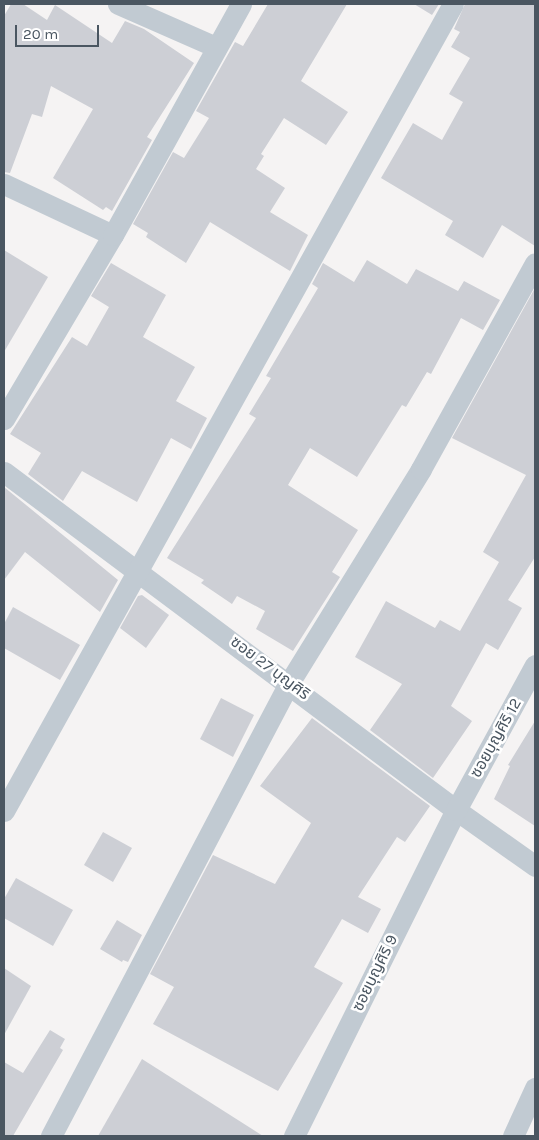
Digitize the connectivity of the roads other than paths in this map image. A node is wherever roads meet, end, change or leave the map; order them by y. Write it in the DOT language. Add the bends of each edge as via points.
graph roads {
  1 [pos="241,4"];
  2 [pos="453,4"];
  3 [pos="123,6"];
  4 [pos="216,46"];
  5 [pos="11,187"];
  6 [pos="113,235"];
  7 [pos="535,263"];
  8 [pos="4,419"];
  9 [pos="4,472"];
  10 [pos="137,568"];
  11 [pos="535,665"];
  12 [pos="289,683"];
  13 [pos="456,810"];
  14 [pos="4,811"];
  15 [pos="535,866"];
  16 [pos="535,1088"];
  17 [pos="51,1136"];
  18 [pos="294,1136"];
  19 [pos="512,1136"];
  1 -- 4 [label="street"];
  2 -- 10 [label="street"];
  3 -- 4 [label="street"];
  4 -- 6 [label="street"];
  5 -- 6 [label="street"];
  6 -- 8 [label="street"];
  7 -- 12 [label="street" via="421,469"];
  9 -- 10 [label="street, ซอย 27 บุญศิริ"];
  10 -- 12 [label="street, ซอย 27 บุญศิริ"];
  10 -- 14 [label="street"];
  11 -- 13 [label="street, ซอยบุญศิริ 12"];
  12 -- 13 [label="street, ซอย 27 บุญศิริ"];
  12 -- 17 [label="street"];
  13 -- 15 [label="street, ซอย 27 บุญศิริ"];
  13 -- 18 [label="street, ซอยบุญศิริ 9"];
  16 -- 19 [label="street"];
}
